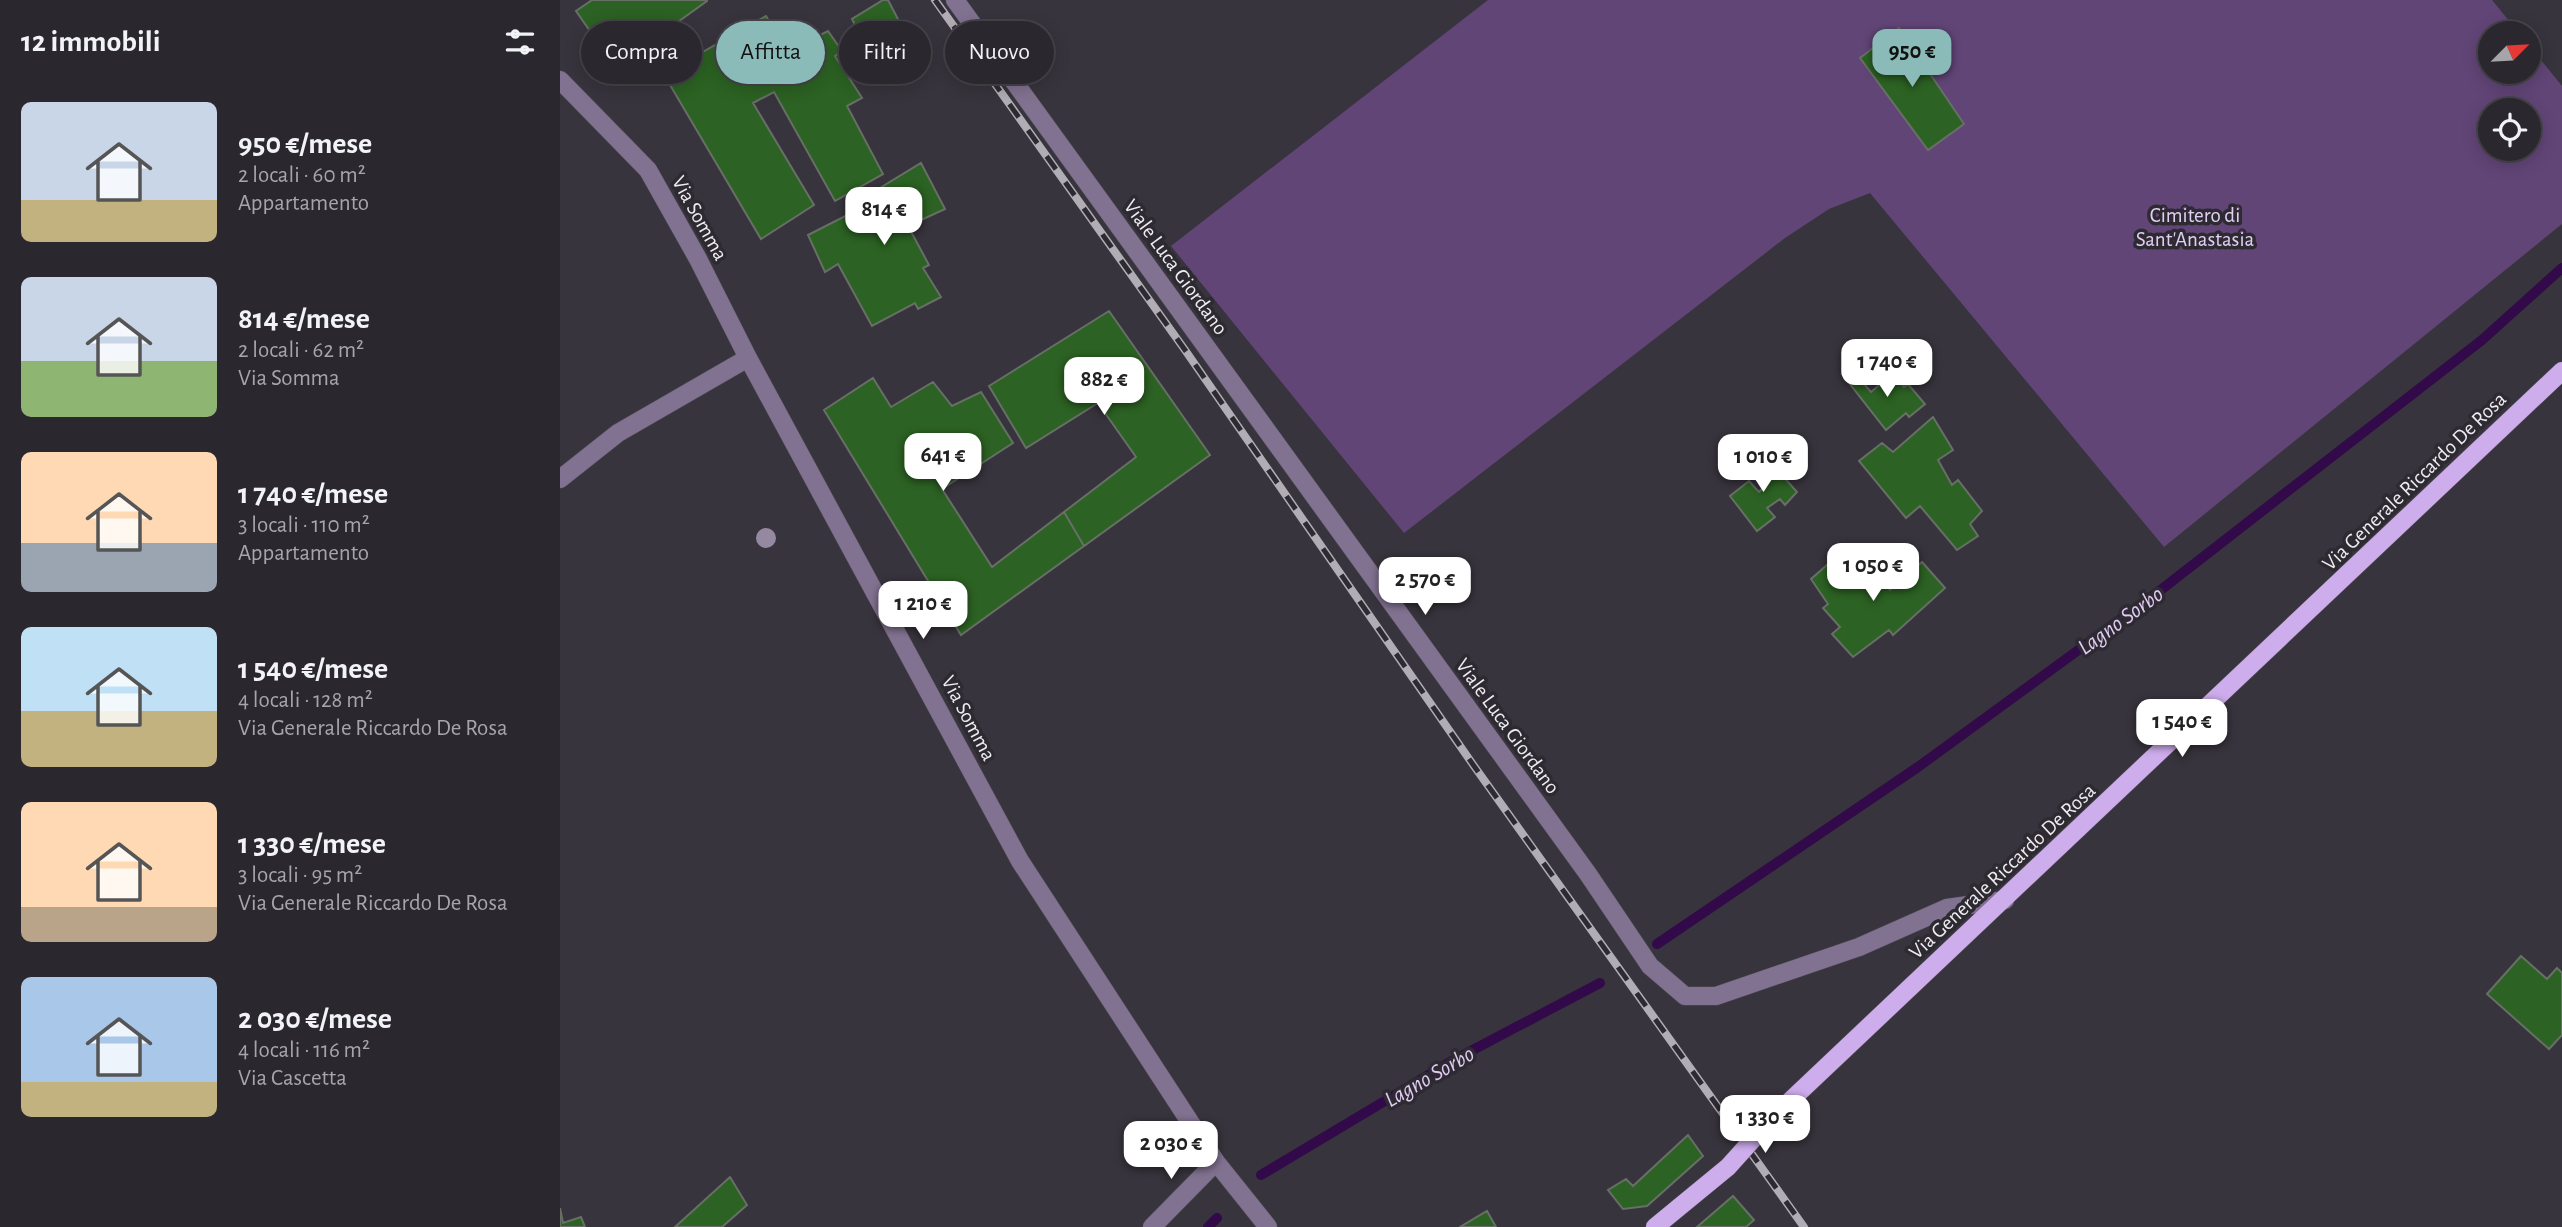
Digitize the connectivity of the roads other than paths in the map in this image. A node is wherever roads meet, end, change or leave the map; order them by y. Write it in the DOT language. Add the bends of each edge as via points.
graph roads {
  1 [pos="955,0"];
  2 [pos="561,81"];
  3 [pos="748,358"];
  4 [pos="2562,371"];
  5 [pos="560,479"];
  6 [pos="2005,900"];
  7 [pos="1216,1162"];
  8 [pos="1152,1227"];
  9 [pos="1268,1227"];
  10 [pos="1654,1227"];
  1 -- 6 [label="street, Viale Luca Giordano" via="1650,965 1685,996 1716,996 1859,947 1947,908"];
  2 -- 3 [label="street, Via Somma" via="648,170"];
  3 -- 5 [label="street" via="618,433"];
  3 -- 7 [label="street, Via Somma" via="1020,861"];
  4 -- 6 [label="main road, Via Generale Riccardo De Rosa"];
  6 -- 10 [label="main road, Via Generale Riccardo De Rosa, bridge" via="1773,1117 1728,1167"];
  7 -- 8 [label="street"];
  7 -- 9 [label="street, Via Somma"];
}
